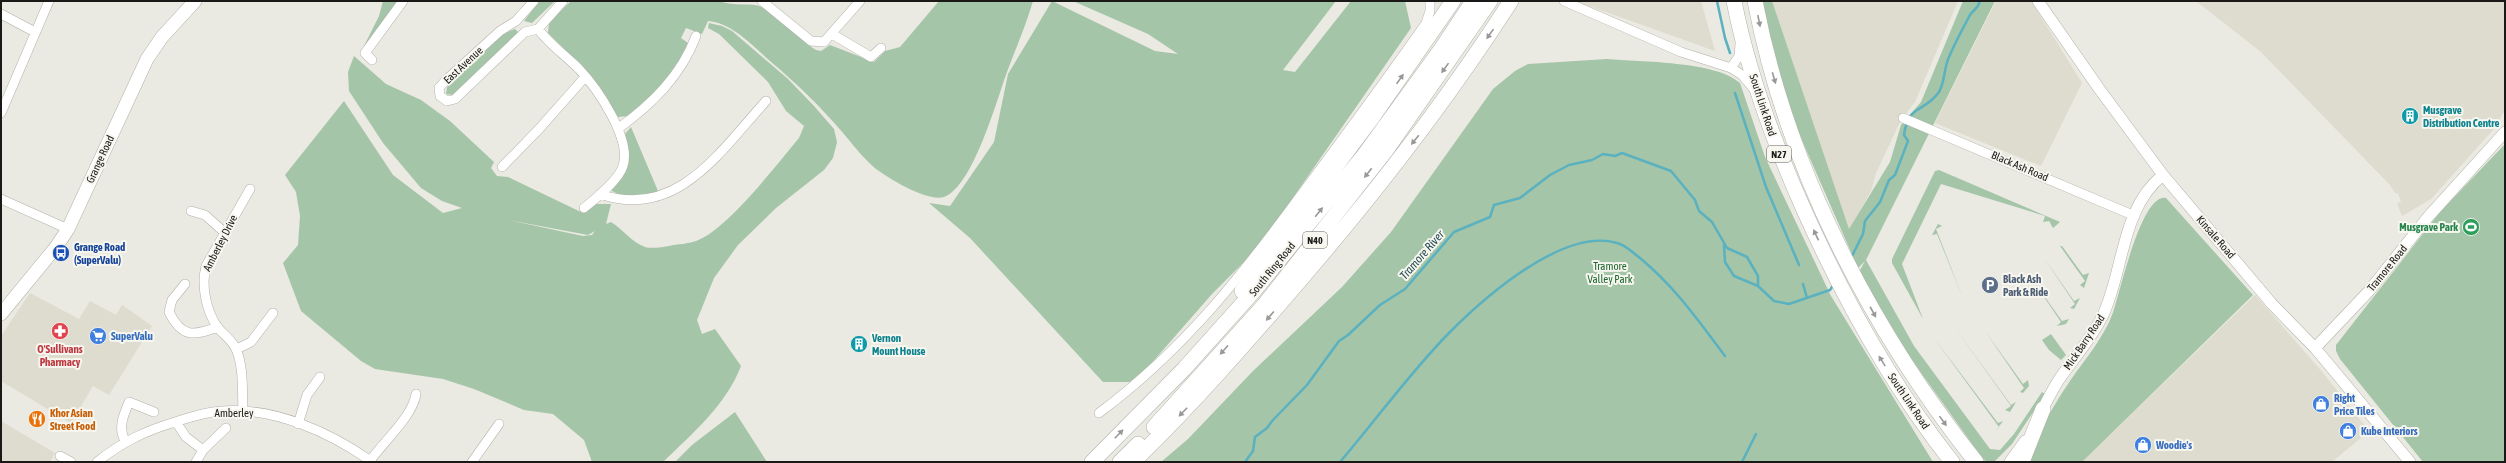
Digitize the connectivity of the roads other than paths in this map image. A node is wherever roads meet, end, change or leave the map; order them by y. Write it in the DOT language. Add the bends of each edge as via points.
graph roads {
  1 [pos="49,1"];
  2 [pos="195,1"];
  3 [pos="403,1"];
  4 [pos="534,1"];
  5 [pos="563,1"];
  6 [pos="762,1"];
  7 [pos="860,1"];
  8 [pos="1430,1"];
  9 [pos="1453,1"];
  10 [pos="1473,1"];
  11 [pos="1490,1"];
  12 [pos="1511,1"];
  13 [pos="1564,1"];
  14 [pos="1734,1"];
  15 [pos="1756,1"];
  16 [pos="2038,1"];
  17 [pos="1,14"];
  18 [pos="516,21"];
  19 [pos="538,29"];
  20 [pos="35,32"];
  21 [pos="525,32"];
  22 [pos="1741,32"];
  23 [pos="832,34"];
  24 [pos="696,36"];
  25 [pos="881,48"];
  26 [pos="372,60"];
  27 [pos="1731,68"];
  28 [pos="585,77"];
  29 [pos="1759,96"];
  30 [pos="4,98"];
  31 [pos="766,101"];
  32 [pos="1,113"];
  33 [pos="1903,118"];
  34 [pos="619,128"];
  35 [pos="2505,132"];
  36 [pos="502,167"];
  37 [pos="2163,175"];
  38 [pos="250,189"];
  39 [pos="600,194"];
  40 [pos="1,199"];
  41 [pos="584,208"];
  42 [pos="191,211"];
  43 [pos="2135,216"];
  44 [pos="68,229"];
  45 [pos="224,232"];
  46 [pos="1338,236"];
  47 [pos="185,284"];
  48 [pos="1265,304"];
  49 [pos="273,313"];
  50 [pos="1,314"];
  51 [pos="218,327"];
  52 [pos="2315,348"];
  53 [pos="237,349"];
  54 [pos="1184,368"];
  55 [pos="320,377"];
  56 [pos="416,394"];
  57 [pos="2043,409"];
  58 [pos="243,410"];
  59 [pos="154,412"];
  60 [pos="1099,413"];
  61 [pos="176,422"];
  62 [pos="298,424"];
  63 [pos="499,424"];
  64 [pos="226,428"];
  65 [pos="125,441"];
  66 [pos="203,450"];
  67 [pos="60,456"];
  68 [pos="371,461"];
  69 [pos="71,462"];
  70 [pos="97,462"];
  71 [pos="196,462"];
  72 [pos="472,462"];
  73 [pos="1092,462"];
  74 [pos="1120,462"];
  75 [pos="1133,462"];
  76 [pos="1952,462"];
  77 [pos="1976,462"];
  78 [pos="2010,462"];
  79 [pos="2022,462"];
  80 [pos="2410,462"];
  1 -- 20 [label="street"];
  2 -- 44 [label="main road, Grange Road" via="162,37 147,59"];
  3 -- 26 [label="street" via="365,53"];
  4 -- 18 [label="street, East Avenue"];
  5 -- 19 [label="street"];
  6 -- 23 [label="street" via="811,41 824,42"];
  7 -- 23 [label="street"];
  8 -- 60 [label="street" via="1429,16 1421,30 1368,106 1241,276 1172,353"];
  54 -- 9 [label="highway, one-way" via="1372,118"];
  54 -- 10 [label="highway, South Ring Road / N40, one-way" via="1253,292 1365,154"];
  11 -- 48 [label="highway, South Ring Road / N40, one-way" via="1387,149"];
  12 -- 46 [label="highway, one-way" via="1420,133"];
  13 -- 27 [label="street" via="1668,46"];
  14 -- 22 [label="highway, South Link Road / N27"];
  15 -- 77 [label="highway, N27, one-way" via="1763,41 1785,116 1854,278 1919,387"];
  16 -- 37 [label="street, Kinsale Road"];
  17 -- 20 [label="street"];
  18 -- 21 [label="street"];
  18 -- 21 [label="street, East Avenue" via="500,31 441,85 439,91 442,99 455,99"];
  19 -- 21 [label="street"];
  19 -- 28 [label="street"];
  20 -- 30 [label="street"];
  22 -- 27 [label="street" via="1739,56"];
  22 -- 29 [label="highway, South Link Road / N27"];
  23 -- 25 [label="street" via="871,57"];
  24 -- 34 [label="street" via="688,57 676,75 639,113"];
  27 -- 29 [label="street" via="1742,75"];
  28 -- 34 [label="street"];
  28 -- 36 [label="street"];
  76 -- 29 [label="highway, South Link Road / N27, one-way" via="1904,396 1845,297 1779,154"];
  30 -- 32 [label="street"];
  31 -- 39 [label="street" via="704,169 683,187 656,198 622,199"];
  33 -- 43 [label="street, Black Ash Road"];
  34 -- 39 [label="street" via="623,166"];
  35 -- 52 [label="street, Tramore Road" via="2428,217 2369,291"];
  37 -- 43 [label="street, Mick Barry Road" via="2151,184"];
  37 -- 52 [label="street, Kinsale Road" via="2272,304"];
  38 -- 45 [label="street, Amberley Drive"];
  39 -- 41 [label="street"];
  40 -- 44 [label="street"];
  42 -- 45 [label="street" via="205,215"];
  43 -- 57 [label="street, Mick Barry Road" via="2122,249 2103,316 2059,380"];
  44 -- 50 [label="main road, Grange Road"];
  45 -- 51 [label="street, Amberley Drive" via="206,266 202,280 205,296"];
  46 -- 48 [label="highway"];
  46 -- 75 [label="highway, one-way" via="1225,369"];
  47 -- 51 [label="street" via="172,300 169,312 175,323 196,335"];
  48 -- 74 [label="highway, South Ring Road / N40, one-way"];
  49 -- 53 [label="street" via="251,342"];
  51 -- 53 [label="street, Amberley Drive"];
  52 -- 80 [label="street, Kinsale Road"];
  53 -- 58 [label="street, Amberley Drive" via="242,375"];
  73 -- 54 [label="highway, South Ring Road / N40, one-way"];
  55 -- 62 [label="street" via="307,395"];
  56 -- 68 [label="street" via="415,402 406,416"];
  57 -- 78 [label="street, Mick Barry Road" via="2022,447"];
  57 -- 79 [label="highway"];
  58 -- 61 [label="street, Amberley" via="221,411"];
  58 -- 62 [label="street, Amberley" via="271,414"];
  59 -- 65 [label="street" via="129,402 122,420 121,434"];
  61 -- 65 [label="street, Amberley" via="150,429"];
  61 -- 66 [label="street" via="186,437"];
  62 -- 68 [label="street, Amberley" via="321,433"];
  63 -- 72 [label="street"];
  64 -- 66 [label="street"];
  65 -- 70 [label="street, Amberley"];
  66 -- 71 [label="street"];
  67 -- 69 [label="street"];
}
